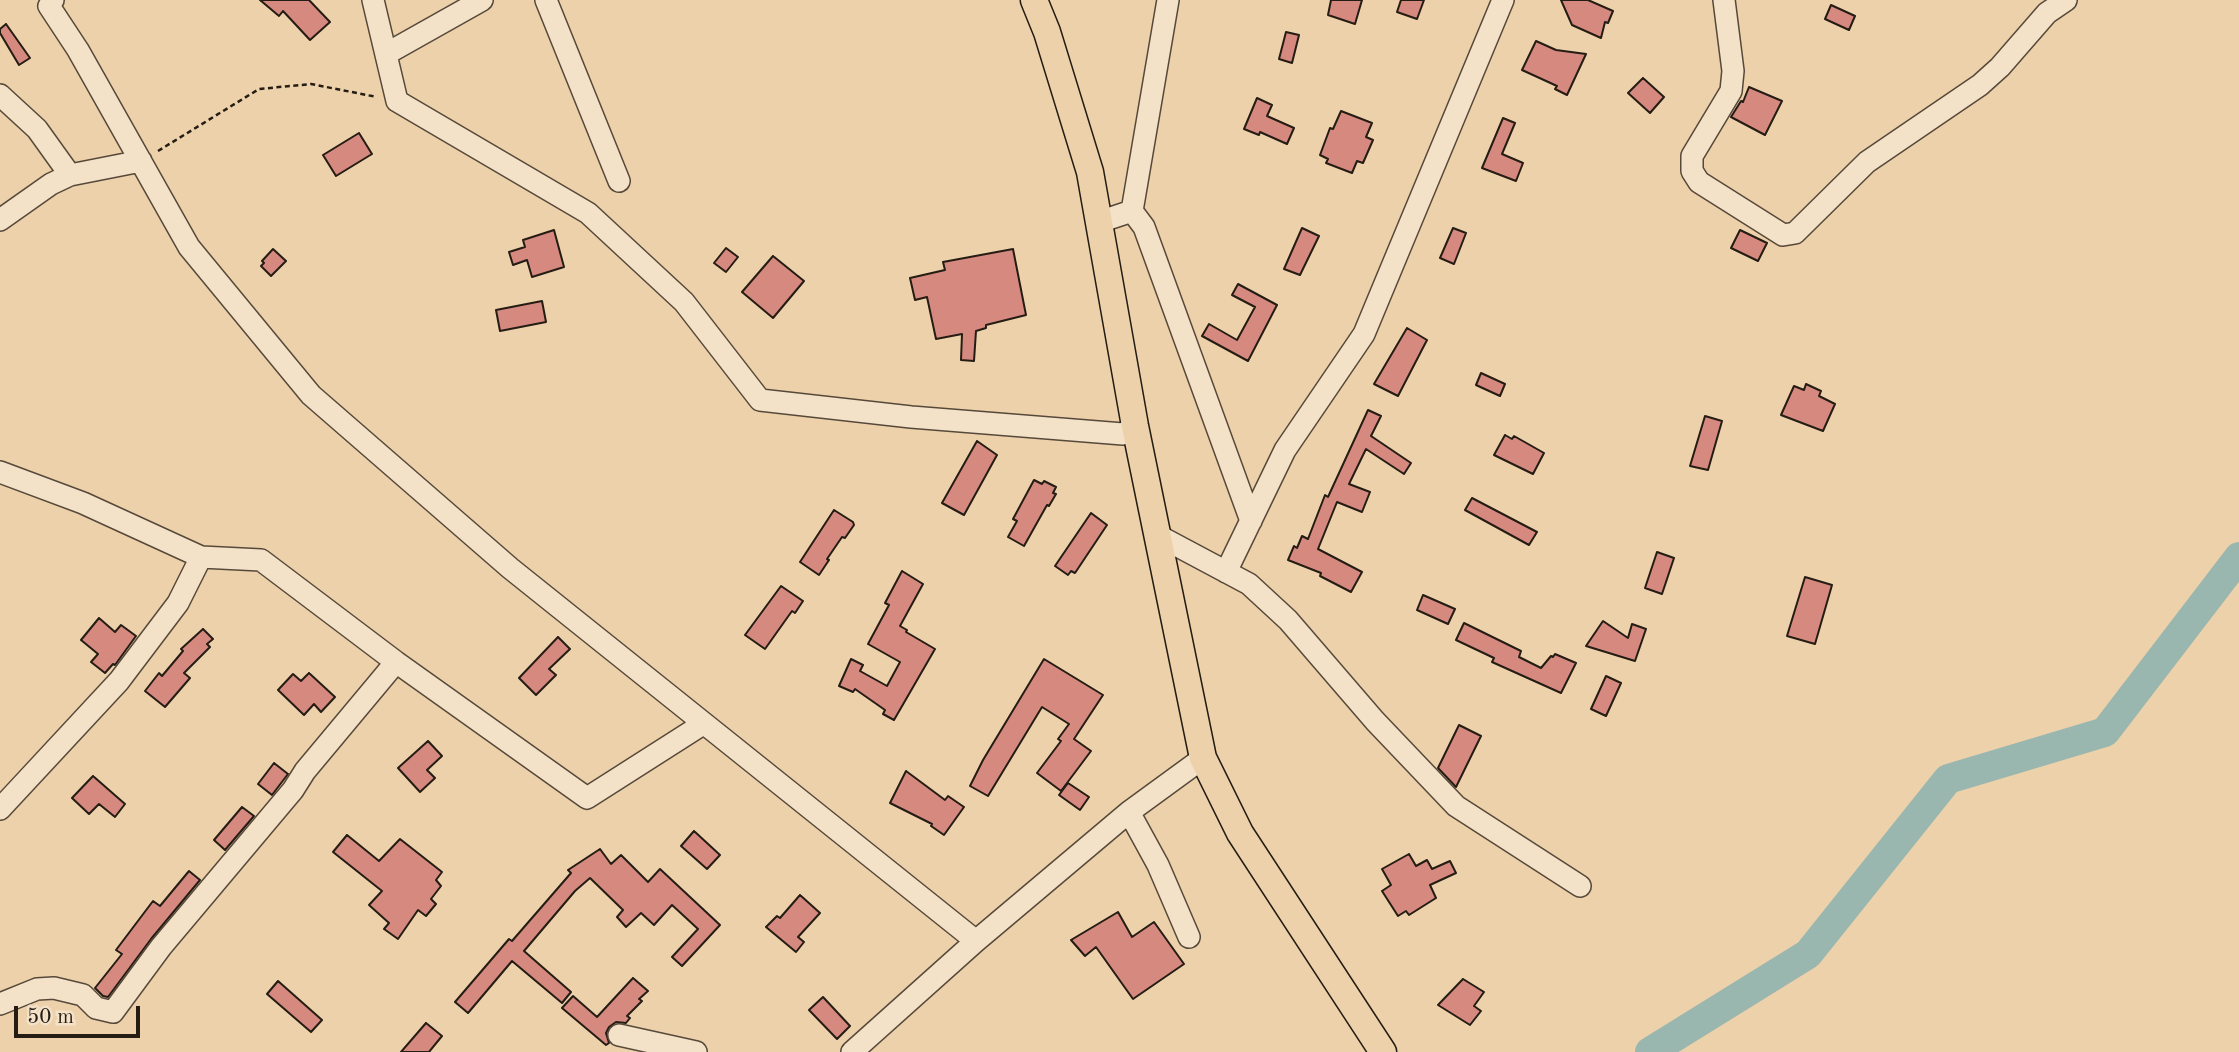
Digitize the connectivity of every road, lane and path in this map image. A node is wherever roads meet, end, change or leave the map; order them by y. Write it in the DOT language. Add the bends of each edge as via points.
graph roads {
  1 [pos="53,0"];
  2 [pos="373,0"];
  3 [pos="482,0"];
  4 [pos="546,0"];
  5 [pos="1034,0"];
  6 [pos="1168,0"];
  7 [pos="1503,0"];
  8 [pos="1724,0"];
  9 [pos="2066,0"];
  10 [pos="386,54"];
  11 [pos="0,95"];
  12 [pos="397,101"];
  13 [pos="141,161"];
  14 [pos="70,175"];
  15 [pos="619,181"];
  16 [pos="1132,211"];
  17 [pos="0,220"];
  18 [pos="1098,222"];
  19 [pos="1135,426"];
  20 [pos="0,472"];
  21 [pos="1251,521"];
  22 [pos="1157,536"];
  23 [pos="201,556"];
  24 [pos="1226,572"];
  25 [pos="397,662"];
  26 [pos="703,724"];
  27 [pos="1203,758"];
  28 [pos="0,809"];
  29 [pos="1129,811"];
  30 [pos="1580,886"];
  31 [pos="1189,937"];
  32 [pos="976,942"];
  33 [pos="0,1004"];
  34 [pos="619,1035"];
  35 [pos="696,1052"];
  36 [pos="852,1052"];
  37 [pos="1383,1052"];
  1 -- 13 [label="street" via="49,6"];
  2 -- 10 [label="street"];
  3 -- 10 [label="street"];
  4 -- 15 [label="street"];
  5 -- 18 [label="main road" via="1090,172"];
  6 -- 16 [label="street"];
  7 -- 21 [label="street" via="1364,334 1285,450"];
  8 -- 9 [label="street" via="1733,71 1731,91 1692,156 1692,171 1699,182 1783,235 1795,233 1867,162 1980,85 2047,13"];
  10 -- 12 [label="street"];
  11 -- 14 [label="street" via="37,129"];
  12 -- 13 [label="path" via="311,85 259,89"];
  12 -- 19 [label="street" via="588,213 684,302 760,400 1123,434"];
  13 -- 14 [label="street"];
  13 -- 26 [label="street" via="189,247 311,395 510,568"];
  14 -- 17 [label="street"];
  16 -- 18 [label="street"];
  16 -- 21 [label="street" via="1144,227"];
  18 -- 19 [label="main road"];
  19 -- 22 [label="main road"];
  20 -- 23 [label="street"];
  21 -- 24 [label="street"];
  22 -- 24 [label="street"];
  22 -- 27 [label="main road"];
  23 -- 25 [label="street" via="261,560"];
  23 -- 28 [label="street" via="178,603 119,681"];
  24 -- 30 [label="street" via="1249,584 1289,620 1456,806"];
  25 -- 26 [label="street" via="587,798"];
  25 -- 33 [label="street" via="161,947 113,1012 96,1008 83,995 54,988 37,989"];
  26 -- 32 [label="street"];
  27 -- 29 [label="street"];
  27 -- 37 [label="main road" via="1240,833"];
  29 -- 31 [label="street"];
  29 -- 32 [label="street"];
  32 -- 36 [label="street"];
  34 -- 35 [label="street"];
}
